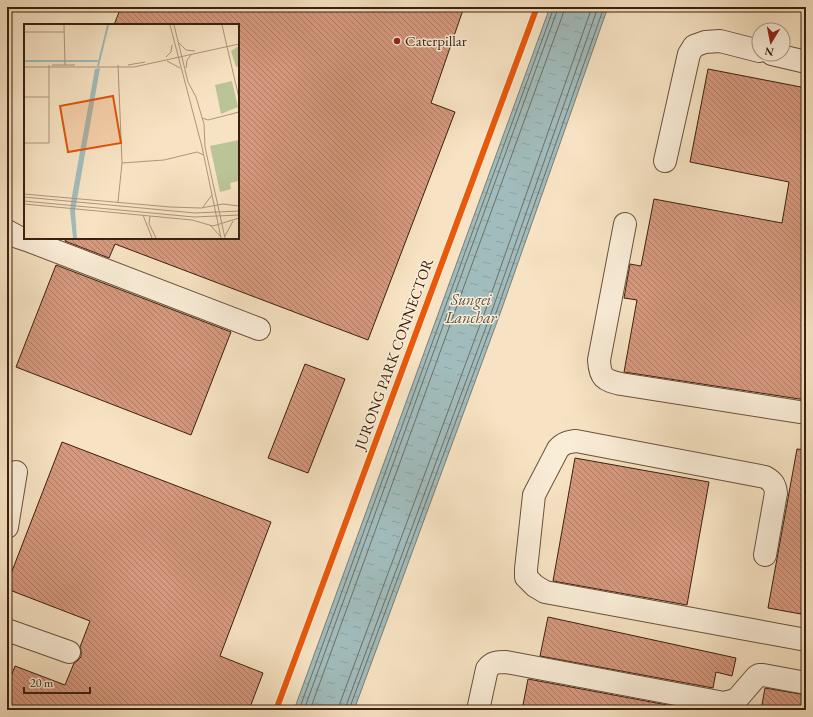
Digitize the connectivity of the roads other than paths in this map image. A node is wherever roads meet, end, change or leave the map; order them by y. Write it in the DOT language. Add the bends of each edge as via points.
graph roads {
  1 [pos="751,49"];
  2 [pos="791,58"];
  3 [pos="806,62"];
  4 [pos="665,161"];
  5 [pos="625,224"];
  6 [pos="7,231"];
  7 [pos="24,239"];
  8 [pos="24,239"];
  9 [pos="259,329"];
  10 [pos="806,413"];
  11 [pos="16,472"];
  12 [pos="7,527"];
  13 [pos="765,555"];
  14 [pos="7,630"];
  15 [pos="806,640"];
  16 [pos="69,652"];
  17 [pos="806,683"];
  18 [pos="478,710"];
  1 -- 4 [label="lane" via="720,42 705,42 694,46 689,54"];
  2 -- 3 [label="lane"];
  5 -- 10 [label="lane" via="599,360 603,376 608,381 621,384"];
  6 -- 8 [label="lane"];
  7 -- 9 [label="lane"];
  11 -- 12 [label="lane"];
  13 -- 15 [label="lane" via="776,493 771,481 764,477 576,441 563,444 558,449 534,494 526,577 545,592"];
  14 -- 16 [label="lane"];
  17 -- 18 [label="lane" via="759,675 737,699 724,703 496,662 487,669"];
}
